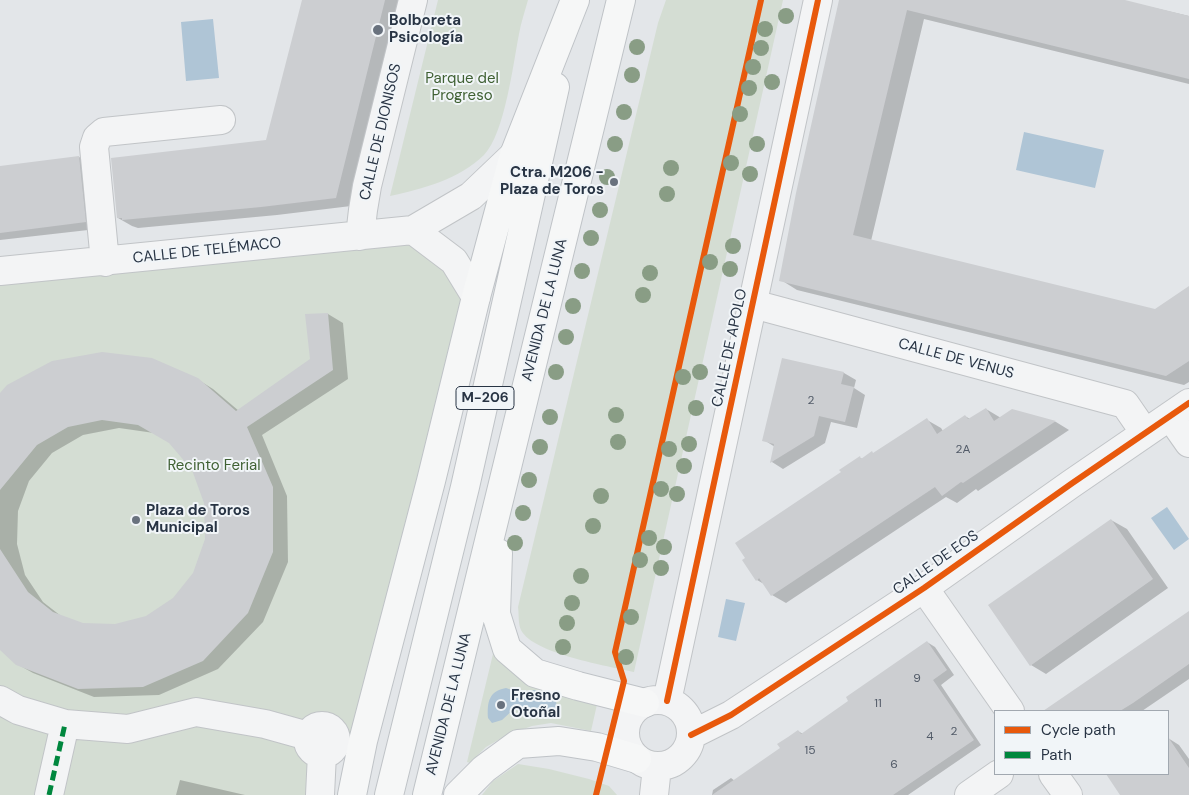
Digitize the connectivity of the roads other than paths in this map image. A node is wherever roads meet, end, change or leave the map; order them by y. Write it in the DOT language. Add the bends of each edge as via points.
graph roads {
  1 [pos="413,0"];
  2 [pos="575,0"];
  3 [pos="818,0"];
  4 [pos="621,4"];
  5 [pos="221,120"];
  6 [pos="514,155"];
  7 [pos="413,230"];
  8 [pos="360,236"];
  9 [pos="105,262"];
  10 [pos="0,271"];
  11 [pos="476,297"];
  12 [pos="753,304"];
  13 [pos="1179,410"];
  14 [pos="1145,433"];
  15 [pos="1189,443"];
  16 [pos="500,497"];
  17 [pos="924,588"];
  18 [pos="0,700"];
  19 [pos="656,702"];
  20 [pos="1009,710"];
  21 [pos="65,724"];
  22 [pos="691,735"];
  23 [pos="333,743"];
  24 [pos="647,763"];
  25 [pos="998,775"];
  26 [pos="1054,775"];
  27 [pos="49,795"];
  28 [pos="320,795"];
  29 [pos="352,795"];
  30 [pos="389,795"];
  31 [pos="427,795"];
  32 [pos="458,795"];
  33 [pos="654,795"];
  34 [pos="969,795"];
  35 [pos="1068,795"];
  1 -- 8 [label="street, CALLE DE DIONISOS" via="367,186"];
  2 -- 6 [label="main road"];
  2 -- 30 [label="main road, M-206" via="465,487"];
  3 -- 12 [label="street, CALLE DE APOLO"];
  4 -- 16 [label="main road, AVENIDA DE LA LUNA / M-206"];
  5 -- 9 [label="street" via="104,132 97,138 94,147"];
  6 -- 7 [label="street, CALLE DE TELÉMACO" via="471,196"];
  6 -- 11 [label="main road"];
  7 -- 8 [label="street, CALLE DE TELÉMACO"];
  7 -- 11 [label="street" via="454,261"];
  8 -- 9 [label="street, CALLE DE TELÉMACO"];
  9 -- 10 [label="street, CALLE DE TELÉMACO"];
  11 -- 23 [label="main road" via="431,481"];
  12 -- 14 [label="street, CALLE DE VENUS" via="1125,404"];
  12 -- 19 [label="street, CALLE DE APOLO"];
  13 -- 14 [label="street, CALLE DE EOS"];
  13 -- 15 [label="street"];
  14 -- 17 [label="street, CALLE DE EOS"];
  16 -- 19 [label="main road" via="496,614 507,649 535,673 586,688"];
  16 -- 31 [label="main road, AVENIDA DE LA LUNA / M-206"];
  17 -- 20 [label="street"];
  17 -- 22 [label="street, CALLE DE EOS" via="731,715"];
  18 -- 21 [label="street" via="18,710"];
  19 -- 22 [label="street" via="676,706 684,712 690,723"];
  19 -- 24 [label="street" via="631,713 625,730 627,747"];
  21 -- 23 [label="street" via="128,729 196,712 265,724"];
  21 -- 27 [label="street"];
  22 -- 24 [label="street" via="687,749 679,758 669,764"];
  23 -- 28 [label="street"];
  23 -- 29 [label="main road"];
  24 -- 32 [label="main road" via="597,747 558,741 518,744 484,769"];
  24 -- 33 [label="street"];
  25 -- 34 [label="street"];
  26 -- 35 [label="street"];
}
